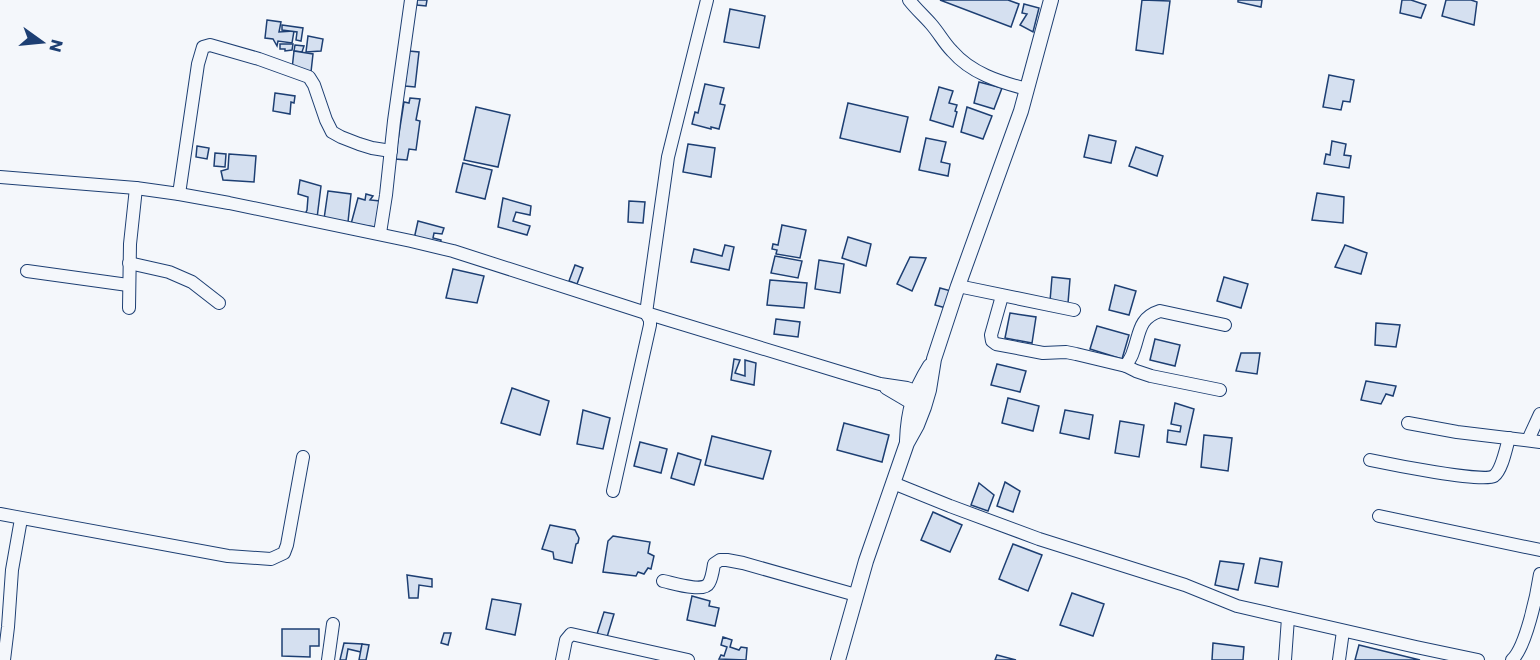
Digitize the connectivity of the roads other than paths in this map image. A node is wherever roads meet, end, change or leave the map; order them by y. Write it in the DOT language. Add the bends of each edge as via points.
graph roads {
  1 [pos="411,0"];
  2 [pos="707,0"];
  3 [pos="909,0"];
  4 [pos="1051,0"];
  5 [pos="1027,89"];
  6 [pos="391,151"];
  7 [pos="0,177"];
  8 [pos="136,188"];
  9 [pos="178,194"];
  10 [pos="380,233"];
  11 [pos="129,263"];
  12 [pos="27,271"];
  13 [pos="128,285"];
  14 [pos="958,286"];
  15 [pos="1002,296"];
  16 [pos="219,303"];
  17 [pos="129,308"];
  18 [pos="1074,310"];
  19 [pos="646,314"];
  20 [pos="1224,324"];
  21 [pos="1126,366"];
  22 [pos="1220,390"];
  23 [pos="920,399"];
  24 [pos="1540,414"];
  25 [pos="1408,423"];
  26 [pos="1509,438"];
  27 [pos="1534,441"];
  28 [pos="303,457"];
  29 [pos="1371,460"];
  30 [pos="893,483"];
  31 [pos="613,491"];
  32 [pos="0,514"];
  33 [pos="1379,516"];
  34 [pos="21,519"];
  35 [pos="1540,550"];
  36 [pos="1540,573"];
  37 [pos="663,581"];
  38 [pos="856,596"];
  39 [pos="1288,618"];
  40 [pos="333,624"];
  41 [pos="1343,631"];
  42 [pos="4,660"];
  43 [pos="328,660"];
  44 [pos="562,660"];
  45 [pos="688,660"];
  46 [pos="838,660"];
  47 [pos="1285,660"];
  48 [pos="1339,660"];
  49 [pos="1478,660"];
  50 [pos="1512,660"];
  1 -- 6 [label="street"];
  2 -- 19 [label="street" via="668,157"];
  3 -- 5 [label="street" via="961,61 1002,83"];
  4 -- 5 [label="street"];
  5 -- 14 [label="street"];
  6 -- 9 [label="street" via="359,144 332,132 309,77 210,45 203,47 198,64"];
  6 -- 10 [label="street"];
  7 -- 8 [label="street"];
  8 -- 9 [label="street"];
  8 -- 11 [label="street"];
  9 -- 10 [label="street"];
  10 -- 19 [label="street" via="453,251"];
  11 -- 13 [label="street"];
  11 -- 16 [label="street" via="192,282"];
  12 -- 13 [label="street"];
  13 -- 17 [label="street"];
  14 -- 15 [label="street"];
  14 -- 23 [label="street"];
  15 -- 18 [label="street"];
  15 -- 21 [label="street" via="991,335 996,344 1043,353 1066,352"];
  19 -- 23 [label="street"];
  19 -- 31 [label="street" via="650,325"];
  20 -- 21 [label="street" via="1160,311 1151,314 1143,322"];
  21 -- 22 [label="street" via="1151,376"];
  23 -- 30 [label="street" via="908,421 907,443"];
  24 -- 27 [label="street"];
  25 -- 26 [label="street"];
  26 -- 27 [label="street"];
  26 -- 29 [label="street" via="1500,467 1492,478"];
  28 -- 34 [label="street" via="287,545 284,553 271,559 228,556"];
  30 -- 38 [label="street"];
  30 -- 39 [label="street" via="1039,539 1185,585 1237,606"];
  32 -- 34 [label="street"];
  33 -- 35 [label="street"];
  34 -- 42 [label="street"];
  36 -- 50 [label="street" via="1520,650"];
  37 -- 38 [label="street" via="705,588 714,564 727,560"];
  38 -- 46 [label="street"];
  39 -- 41 [label="street"];
  39 -- 47 [label="street"];
  40 -- 43 [label="street"];
  41 -- 48 [label="street"];
  41 -- 49 [label="street"];
  44 -- 45 [label="street" via="571,634"];
}
